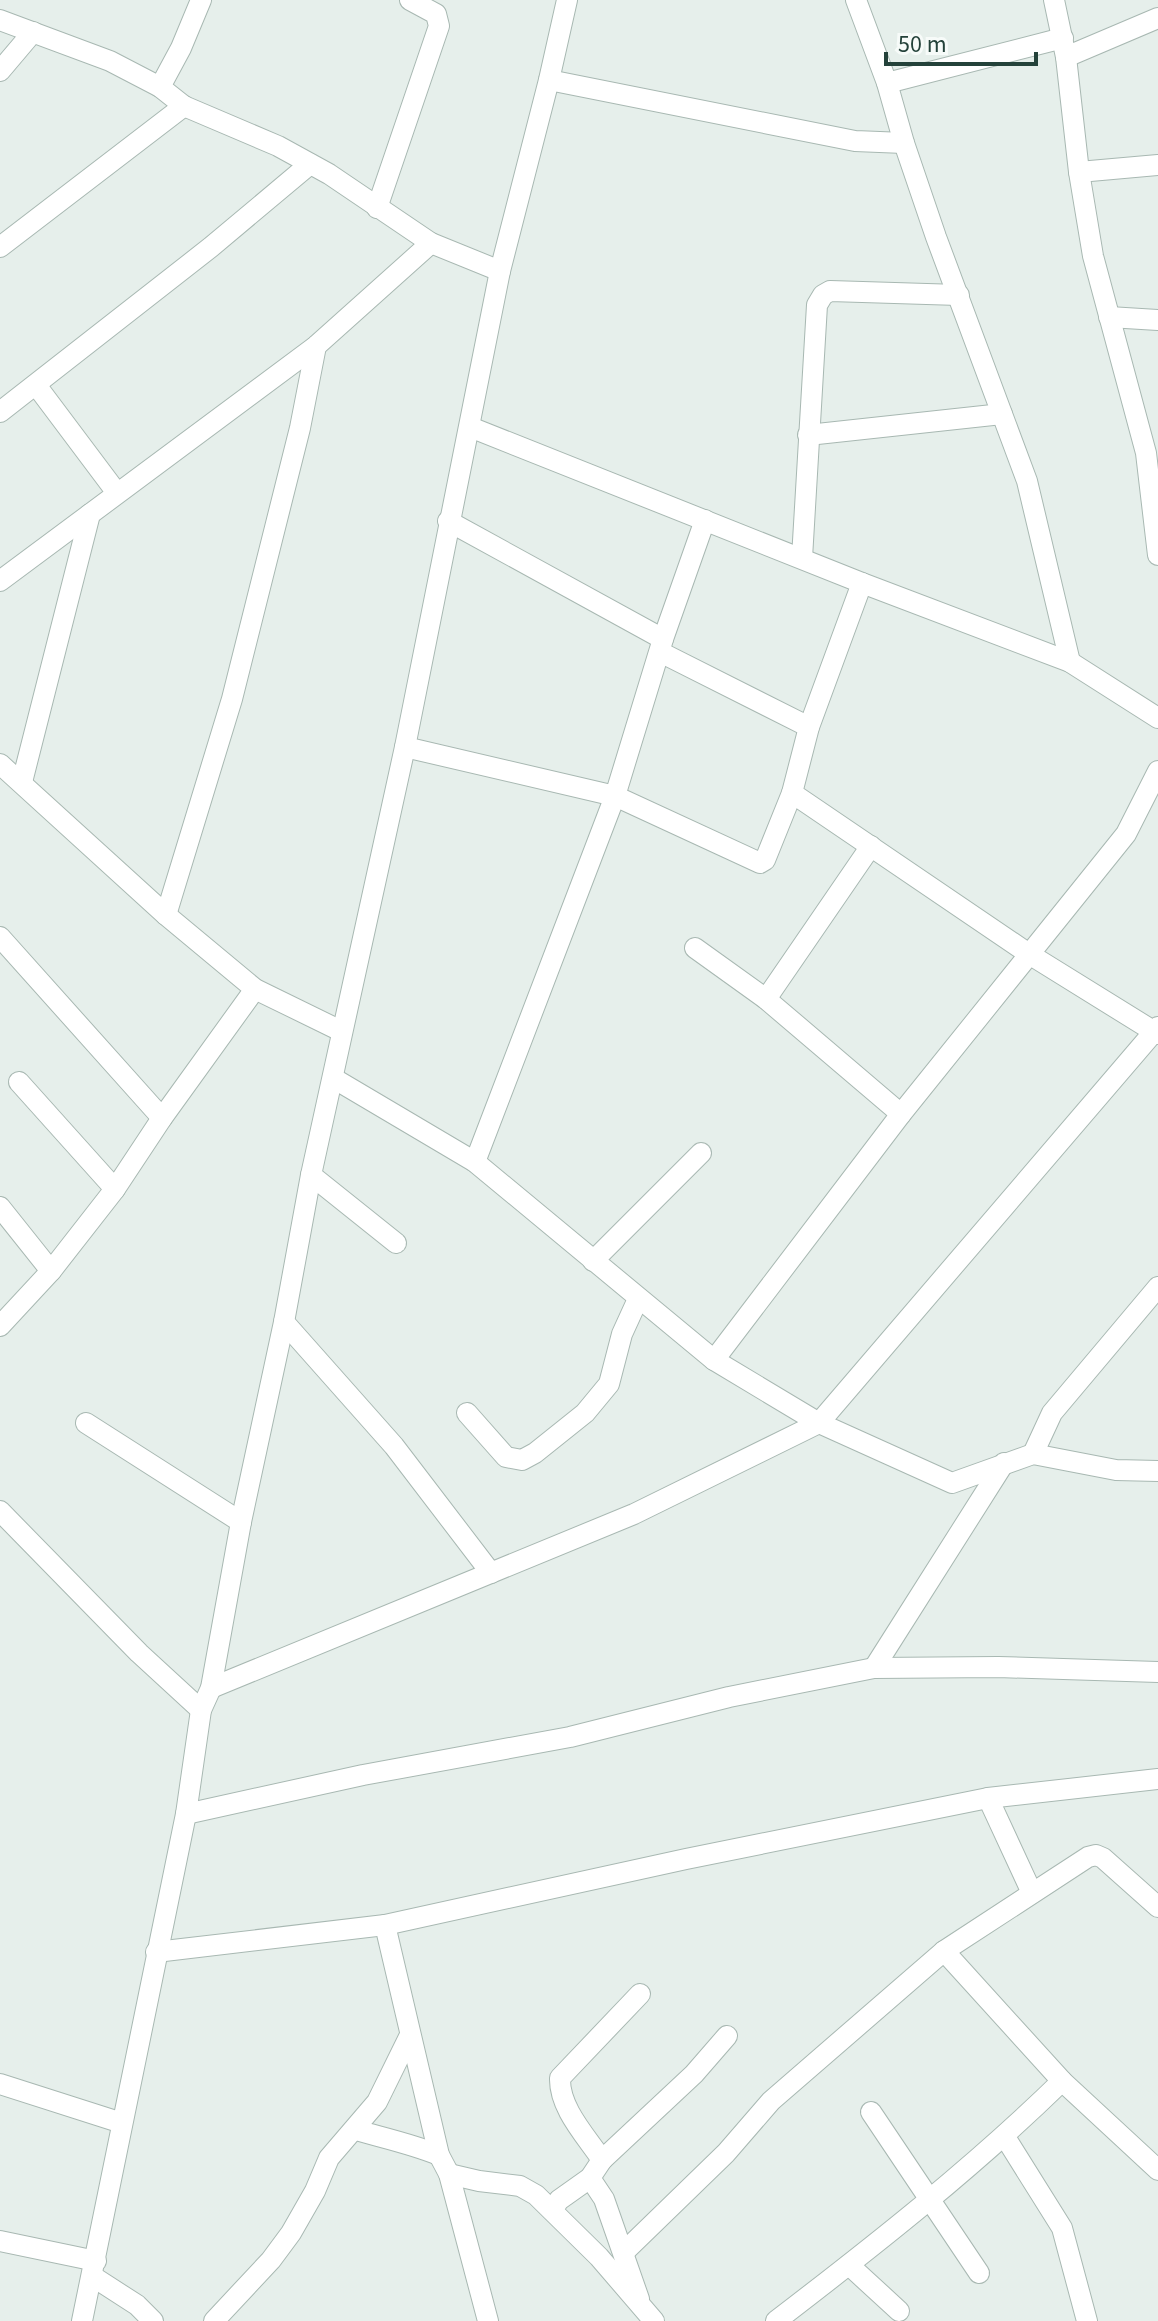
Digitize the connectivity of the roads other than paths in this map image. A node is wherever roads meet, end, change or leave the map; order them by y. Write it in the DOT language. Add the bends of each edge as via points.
graph roads {
  1 [pos="201,0"];
  2 [pos="410,0"];
  3 [pos="567,0"];
  4 [pos="856,0"];
  5 [pos="1054,0"];
  6 [pos="1158,18"];
  7 [pos="0,20"];
  8 [pos="33,32"];
  9 [pos="1065,48"];
  10 [pos="0,71"];
  11 [pos="549,80"];
  12 [pos="887,83"];
  13 [pos="160,87"];
  14 [pos="184,106"];
  15 [pos="904,143"];
  16 [pos="310,164"];
  17 [pos="1158,165"];
  18 [pos="1079,172"];
  19 [pos="377,208"];
  20 [pos="431,243"];
  21 [pos="0,247"];
  22 [pos="500,271"];
  23 [pos="959,295"];
  24 [pos="1109,317"];
  25 [pos="1158,320"];
  26 [pos="316,346"];
  27 [pos="36,385"];
  28 [pos="0,412"];
  29 [pos="1002,414"];
  30 [pos="470,427"];
  31 [pos="808,435"];
  32 [pos="1152,446"];
  33 [pos="117,493"];
  34 [pos="1154,494"];
  35 [pos="90,514"];
  36 [pos="705,520"];
  37 [pos="448,521"];
  38 [pos="1158,555"];
  39 [pos="802,558"];
  40 [pos="0,581"];
  41 [pos="862,583"];
  42 [pos="662,646"];
  43 [pos="1070,662"];
  44 [pos="1158,718"];
  45 [pos="809,727"];
  46 [pos="405,747"];
  47 [pos="0,764"];
  48 [pos="1158,771"];
  49 [pos="22,782"];
  50 [pos="792,793"];
  51 [pos="615,796"];
  52 [pos="871,846"];
  53 [pos="166,915"];
  54 [pos="0,937"];
  55 [pos="695,948"];
  56 [pos="1029,954"];
  57 [pos="255,989"];
  58 [pos="766,999"];
  59 [pos="341,1031"];
  60 [pos="1157,1031"];
  61 [pos="333,1078"];
  62 [pos="19,1082"];
  63 [pos="901,1114"];
  64 [pos="162,1118"];
  65 [pos="701,1153"];
  66 [pos="475,1162"];
  67 [pos="311,1175"];
  68 [pos="115,1189"];
  69 [pos="0,1207"];
  70 [pos="396,1243"];
  71 [pos="593,1261"];
  72 [pos="51,1271"];
  73 [pos="1158,1287"];
  74 [pos="638,1299"];
  75 [pos="284,1322"];
  76 [pos="0,1326"];
  77 [pos="714,1360"];
  78 [pos="467,1413"];
  79 [pos="86,1423"];
  80 [pos="819,1423"];
  81 [pos="1033,1454"];
  82 [pos="1004,1463"];
  83 [pos="1158,1471"];
  84 [pos="0,1511"];
  85 [pos="241,1522"];
  86 [pos="491,1573"];
  87 [pos="874,1668"];
  88 [pos="1158,1672"];
  89 [pos="211,1688"];
  90 [pos="201,1710"];
  91 [pos="1158,1779"];
  92 [pos="988,1798"];
  93 [pos="186,1814"];
  94 [pos="1032,1893"];
  95 [pos="1158,1907"];
  96 [pos="385,1925"];
  97 [pos="944,1951"];
  98 [pos="156,1952"];
  99 [pos="640,1994"];
  100 [pos="410,2035"];
  101 [pos="727,2036"];
  102 [pos="1062,2081"];
  103 [pos="0,2084"];
  104 [pos="871,2112"];
  105 [pos="122,2123"];
  106 [pos="356,2130"];
  107 [pos="1005,2137"];
  108 [pos="439,2155"];
  109 [pos="602,2160"];
  110 [pos="1158,2170"];
  111 [pos="449,2174"];
  112 [pos="590,2178"];
  113 [pos="930,2199"];
  114 [pos="553,2209"];
  115 [pos="0,2241"];
  116 [pos="624,2252"];
  117 [pos="849,2265"];
  118 [pos="94,2268"];
  119 [pos="979,2273"];
  120 [pos="640,2302"];
  121 [pos="899,2311"];
  122 [pos="82,2321"];
  123 [pos="153,2321"];
  124 [pos="214,2321"];
  125 [pos="488,2321"];
  126 [pos="654,2321"];
  127 [pos="776,2321"];
  128 [pos="1087,2321"];
  1 -- 13 [label="street"];
  2 -- 19 [label="street" via="436,14 439,26"];
  3 -- 11 [label="street"];
  4 -- 12 [label="street"];
  5 -- 9 [label="street"];
  6 -- 9 [label="street"];
  7 -- 8 [label="street"];
  8 -- 10 [label="street"];
  8 -- 13 [label="street"];
  9 -- 12 [label="street"];
  9 -- 18 [label="street"];
  11 -- 15 [label="street" via="855,141"];
  11 -- 22 [label="street"];
  12 -- 15 [label="street"];
  13 -- 14 [label="street"];
  14 -- 16 [label="street"];
  14 -- 21 [label="street"];
  15 -- 23 [label="street"];
  16 -- 19 [label="street"];
  16 -- 27 [label="street"];
  17 -- 18 [label="street"];
  18 -- 24 [label="street"];
  19 -- 20 [label="street"];
  20 -- 22 [label="street"];
  20 -- 26 [label="street"];
  22 -- 30 [label="street"];
  23 -- 29 [label="street"];
  23 -- 31 [label="street" via="823,295 817,305"];
  24 -- 25 [label="street"];
  24 -- 32 [label="street"];
  26 -- 33 [label="street"];
  26 -- 53 [label="street" via="232,699"];
  27 -- 28 [label="street"];
  27 -- 33 [label="street"];
  29 -- 31 [label="street"];
  29 -- 43 [label="street" via="1027,481"];
  30 -- 36 [label="street"];
  30 -- 37 [label="street"];
  31 -- 39 [label="street"];
  32 -- 34 [label="street"];
  33 -- 35 [label="street"];
  34 -- 38 [label="street"];
  35 -- 40 [label="street"];
  35 -- 49 [label="street"];
  36 -- 39 [label="street"];
  36 -- 42 [label="street"];
  37 -- 42 [label="street"];
  37 -- 46 [label="street"];
  39 -- 41 [label="street"];
  41 -- 43 [label="street"];
  41 -- 45 [label="street"];
  42 -- 45 [label="street"];
  42 -- 51 [label="street"];
  43 -- 44 [label="street"];
  45 -- 50 [label="street"];
  46 -- 51 [label="street"];
  46 -- 59 [label="street"];
  47 -- 49 [label="street"];
  48 -- 56 [label="street" via="1126,834"];
  49 -- 53 [label="street"];
  50 -- 51 [label="street" via="760,863"];
  50 -- 52 [label="street"];
  51 -- 66 [label="street"];
  52 -- 56 [label="street"];
  52 -- 58 [label="street"];
  53 -- 57 [label="street"];
  54 -- 64 [label="street"];
  55 -- 58 [label="street"];
  56 -- 60 [label="street"];
  56 -- 63 [label="street"];
  57 -- 59 [label="street"];
  57 -- 64 [label="street"];
  58 -- 63 [label="street"];
  59 -- 61 [label="street"];
  60 -- 80 [label="street"];
  61 -- 66 [label="street"];
  61 -- 67 [label="street"];
  62 -- 68 [label="street"];
  63 -- 77 [label="street"];
  64 -- 68 [label="street"];
  65 -- 71 [label="street"];
  66 -- 71 [label="street"];
  67 -- 70 [label="street"];
  67 -- 75 [label="street"];
  68 -- 72 [label="street"];
  69 -- 72 [label="street"];
  71 -- 74 [label="street"];
  72 -- 76 [label="street"];
  73 -- 81 [label="street" via="1052,1413"];
  74 -- 77 [label="street"];
  74 -- 78 [label="street" via="609,1384 585,1413 535,1453 522,1460 506,1457"];
  75 -- 85 [label="street"];
  75 -- 86 [label="street" via="394,1446"];
  77 -- 80 [label="street"];
  79 -- 85 [label="street"];
  80 -- 82 [label="street" via="952,1483"];
  80 -- 86 [label="street" via="634,1514"];
  81 -- 82 [label="street"];
  81 -- 83 [label="street" via="1116,1470"];
  82 -- 87 [label="street"];
  84 -- 90 [label="street"];
  85 -- 89 [label="street"];
  86 -- 89 [label="street"];
  87 -- 88 [label="street"];
  87 -- 93 [label="street" via="570,1737"];
  89 -- 90 [label="street"];
  90 -- 93 [label="street"];
  91 -- 92 [label="street"];
  92 -- 94 [label="street"];
  92 -- 96 [label="street"];
  93 -- 98 [label="street"];
  94 -- 95 [label="street" via="1096,1855"];
  94 -- 97 [label="street"];
  96 -- 98 [label="street"];
  96 -- 100 [label="street"];
  97 -- 102 [label="street"];
  97 -- 116 [label="street" via="771,2101 726,2153"];
  98 -- 105 [label="street"];
  99 -- 109 [label="street" via="560,2078 565,2104"];
  100 -- 106 [label="street" via="377,2102"];
  100 -- 108 [label="street"];
  101 -- 109 [label="street"];
  102 -- 107 [label="street"];
  102 -- 110 [label="street"];
  103 -- 105 [label="street"];
  104 -- 113 [label="street"];
  105 -- 118 [label="street"];
  106 -- 108 [label="street"];
  106 -- 124 [label="street" via="329,2158 315,2191 271,2260"];
  107 -- 113 [label="street"];
  107 -- 128 [label="street" via="1062,2228"];
  108 -- 111 [label="street"];
  109 -- 112 [label="street"];
  111 -- 114 [label="street" via="520,2186"];
  111 -- 125 [label="street"];
  112 -- 114 [label="street"];
  112 -- 116 [label="street"];
  113 -- 117 [label="street"];
  113 -- 119 [label="street"];
  114 -- 120 [label="street"];
  115 -- 118 [label="street"];
  116 -- 120 [label="street"];
  117 -- 121 [label="street"];
  117 -- 127 [label="street"];
  118 -- 122 [label="street"];
  118 -- 123 [label="street"];
  120 -- 126 [label="street"];
}
